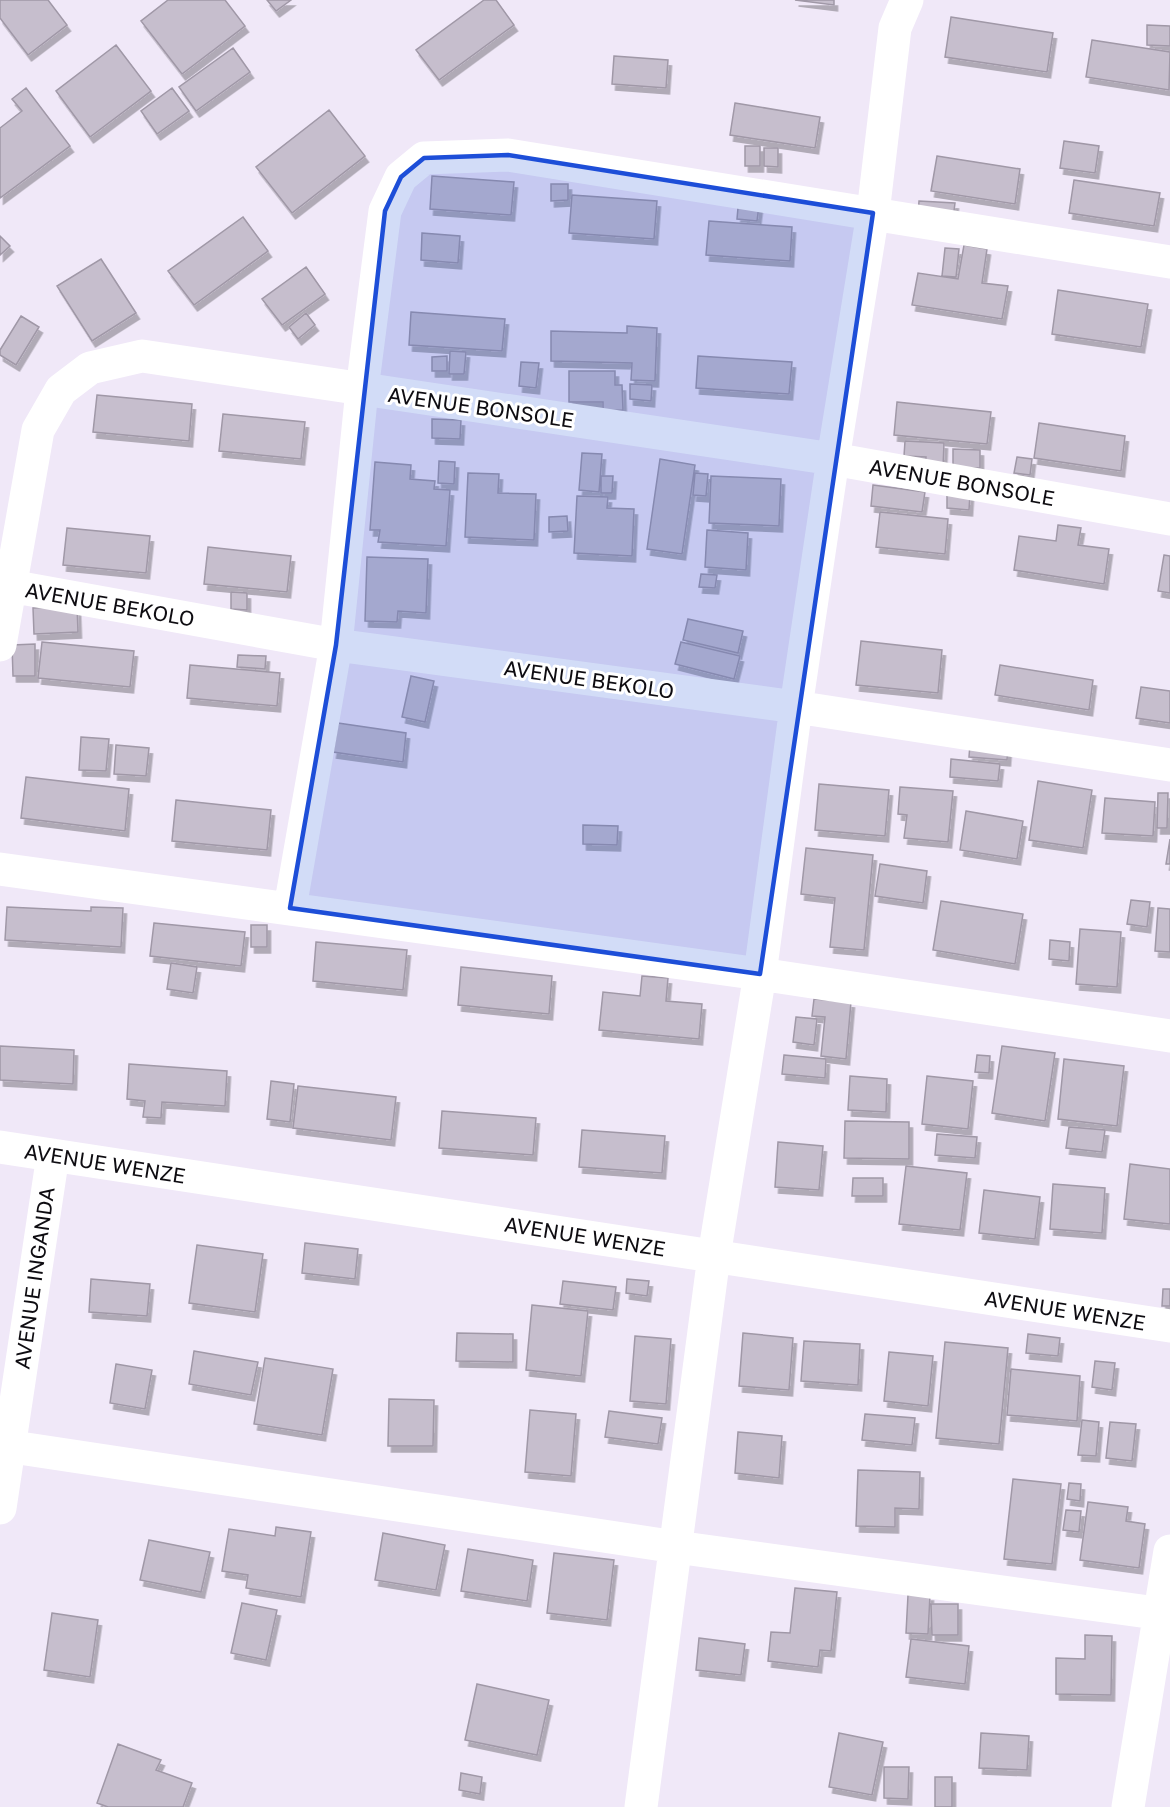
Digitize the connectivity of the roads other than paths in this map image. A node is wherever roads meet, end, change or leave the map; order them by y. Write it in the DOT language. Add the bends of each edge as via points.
graph roads {
  1 [pos="907,0"];
  2 [pos="873,213"];
  3 [pos="1170,262"];
  4 [pos="362,390"];
  5 [pos="833,459"];
  6 [pos="1170,519"];
  7 [pos="10,586"];
  8 [pos="0,645"];
  9 [pos="336,645"];
  10 [pos="796,707"];
  11 [pos="1170,765"];
  12 [pos="0,869"];
  13 [pos="290,908"];
  14 [pos="760,974"];
  15 [pos="1170,1036"];
  16 [pos="0,1147"];
  17 [pos="52,1155"];
  18 [pos="714,1256"];
  19 [pos="1170,1326"];
  20 [pos="5,1445"];
  21 [pos="0,1508"];
  22 [pos="676,1547"];
  23 [pos="1170,1551"];
  24 [pos="1165,1614"];
  25 [pos="641,1807"];
  26 [pos="1128,1807"];
  1 -- 2 [label="street" via="895,28"];
  2 -- 3 [label="street"];
  2 -- 4 [label="street" via="508,155 424,158 401,177 385,211"];
  2 -- 5 [label="street"];
  4 -- 5 [label="street, AVENUE BONSOLE"];
  4 -- 7 [label="street, AVENUE BONSOLE" via="142,356 90,368 61,390 38,430"];
  4 -- 9 [label="street"];
  5 -- 6 [label="street, AVENUE BONSOLE"];
  5 -- 10 [label="street"];
  7 -- 8 [label="street, AVENUE BONSOLE"];
  7 -- 9 [label="street, AVENUE BEKOLO"];
  9 -- 10 [label="street, AVENUE BEKOLO"];
  9 -- 13 [label="street"];
  10 -- 11 [label="street, AVENUE BEKOLO"];
  10 -- 14 [label="street"];
  12 -- 13 [label="street"];
  13 -- 14 [label="street"];
  14 -- 15 [label="street"];
  14 -- 18 [label="street"];
  16 -- 17 [label="street, AVENUE WENZE"];
  17 -- 18 [label="street, AVENUE WENZE"];
  17 -- 20 [label="street, AVENUE INGANDA"];
  18 -- 19 [label="street, AVENUE WENZE"];
  18 -- 22 [label="street"];
  20 -- 21 [label="street, AVENUE INGANDA"];
  20 -- 22 [label="street"];
  22 -- 24 [label="street"];
  22 -- 25 [label="street"];
  23 -- 24 [label="street"];
  24 -- 26 [label="street"];
}
